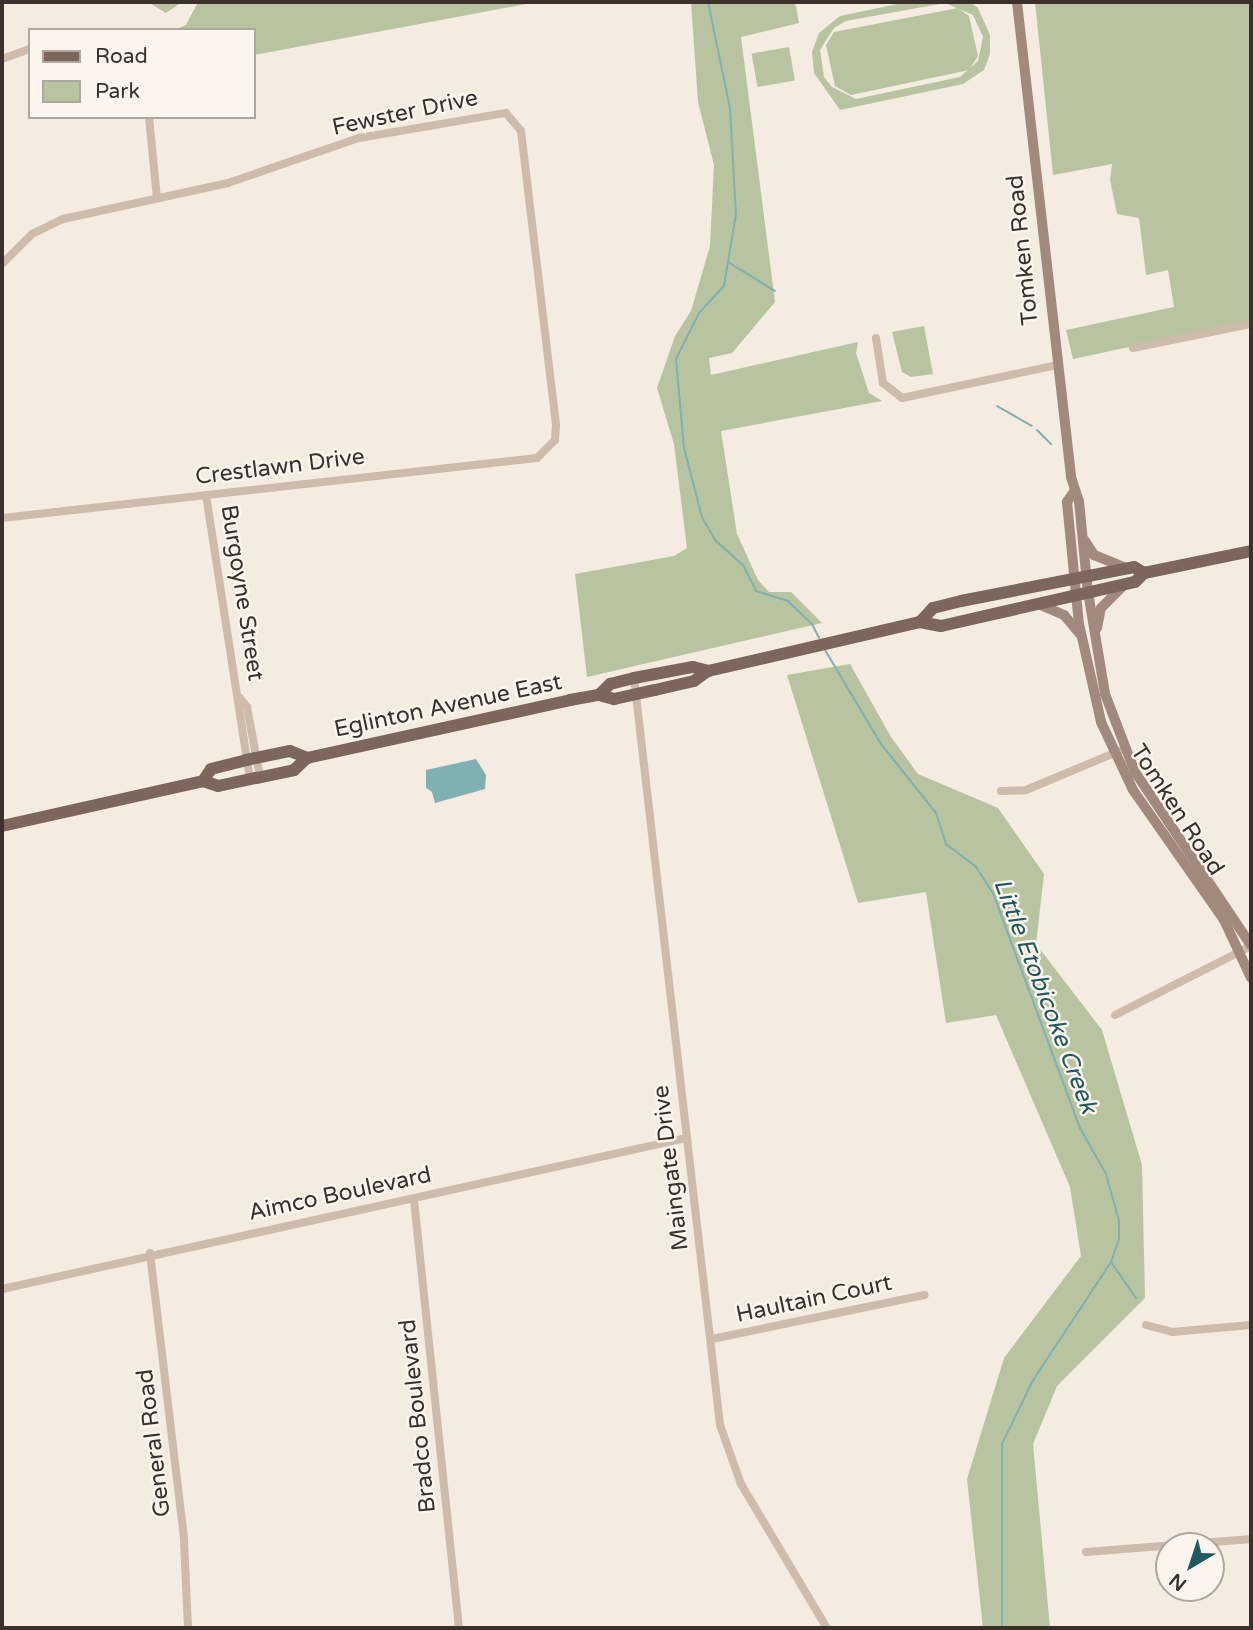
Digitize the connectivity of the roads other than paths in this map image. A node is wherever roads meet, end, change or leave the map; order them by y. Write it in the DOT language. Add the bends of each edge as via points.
graph roads {
  1 [pos="1017,2"];
  2 [pos="28,50"];
  3 [pos="2,60"];
  4 [pos="149,119"];
  5 [pos="157,198"];
  6 [pos="2,264"];
  7 [pos="1251,324"];
  8 [pos="876,338"];
  9 [pos="1133,348"];
  10 [pos="1057,365"];
  11 [pos="555,440"];
  12 [pos="1073,493"];
  13 [pos="206,495"];
  14 [pos="2,518"];
  15 [pos="1084,539"];
  16 [pos="1251,551"];
  17 [pos="1128,569"];
  18 [pos="1144,573"];
  19 [pos="1081,576"];
  20 [pos="1125,584"];
  21 [pos="1082,593"];
  22 [pos="1035,603"];
  23 [pos="920,622"];
  24 [pos="1081,636"];
  25 [pos="1095,637"];
  26 [pos="708,671"];
  27 [pos="634,678"];
  28 [pos="638,693"];
  29 [pos="599,695"];
  30 [pos="1118,751"];
  31 [pos="307,758"];
  32 [pos="252,759"];
  33 [pos="255,778"];
  34 [pos="203,781"];
  35 [pos="1001,790"];
  36 [pos="2,826"];
  37 [pos="1251,946"];
  38 [pos="1240,952"];
  39 [pos="1251,978"];
  40 [pos="1115,1016"];
  41 [pos="686,1138"];
  42 [pos="414,1200"];
  43 [pos="150,1253"];
  44 [pos="2,1289"];
  45 [pos="925,1295"];
  46 [pos="1146,1325"];
  47 [pos="1251,1325"];
  48 [pos="712,1339"];
  49 [pos="1251,1539"];
  50 [pos="1086,1552"];
  51 [pos="188,1628"];
  52 [pos="459,1628"];
  53 [pos="827,1628"];
  1 -- 10 [label="main road, Tomken Road"];
  2 -- 3 [label="street"];
  4 -- 5 [label="street"];
  5 -- 6 [label="street, Fewster Drive" via="48,223"];
  5 -- 11 [label="street, Fewster Drive" via="228,183 359,138 498,112 511,117 521,131"];
  7 -- 9 [label="street"];
  8 -- 10 [label="street" via="883,383 902,398"];
  10 -- 12 [label="main road, Tomken Road"];
  11 -- 13 [label="street, Crestlawn Drive" via="537,458"];
  12 -- 15 [label="main road, Tomken Road" via="1079,500"];
  12 -- 19 [label="main road, Tomken Road" via="1067,502"];
  13 -- 14 [label="street, Crestlawn Drive"];
  13 -- 32 [label="street, Burgoyne Street" via="239,697 247,707"];
  15 -- 17 [label="main road" via="1094,555"];
  15 -- 19 [label="main road, Tomken Road"];
  16 -- 18 [label="main road, Eglinton Avenue East"];
  17 -- 18 [label="main road, Eglinton Avenue East"];
  17 -- 19 [label="main road, Eglinton Avenue East"];
  18 -- 20 [label="main road, Eglinton Avenue East"];
  19 -- 21 [label="main road, Tomken Road"];
  19 -- 23 [label="main road, Eglinton Avenue East" via="933,608"];
  20 -- 21 [label="main road, Eglinton Avenue East"];
  20 -- 25 [label="main road" via="1101,608"];
  21 -- 22 [label="main road, Eglinton Avenue East"];
  21 -- 24 [label="main road, Tomken Road"];
  21 -- 25 [label="main road, Tomken Road"];
  22 -- 23 [label="main road, Eglinton Avenue East" via="941,626"];
  22 -- 24 [label="main road" via="1064,614"];
  23 -- 26 [label="main road, Eglinton Avenue East"];
  24 -- 30 [label="main road, Tomken Road" via="1090,687"];
  25 -- 30 [label="main road, Tomken Road"];
  26 -- 27 [label="main road, Eglinton Avenue East" via="693,667"];
  26 -- 28 [label="main road, Eglinton Avenue East" via="694,681"];
  27 -- 28 [label="street, Maingate Drive"];
  27 -- 29 [label="main road, Eglinton Avenue East" via="610,684"];
  28 -- 29 [label="main road, Eglinton Avenue East" via="614,699"];
  28 -- 41 [label="street, Maingate Drive"];
  29 -- 31 [label="main road, Eglinton Avenue East"];
  30 -- 35 [label="street" via="1026,790"];
  30 -- 37 [label="main road, Tomken Road" via="1223,898"];
  30 -- 38 [label="main road, Tomken Road" via="1147,810 1210,898"];
  31 -- 32 [label="main road, Eglinton Avenue East" via="290,751"];
  31 -- 33 [label="main road, Eglinton Avenue East" via="294,769"];
  32 -- 33 [label="street, Burgoyne Street"];
  32 -- 34 [label="main road, Eglinton Avenue East" via="211,769"];
  33 -- 34 [label="main road, Eglinton Avenue East" via="218,786"];
  34 -- 36 [label="main road, Eglinton Avenue East"];
  37 -- 38 [label="street"];
  38 -- 39 [label="main road, Tomken Road"];
  38 -- 40 [label="street"];
  41 -- 42 [label="street, Aimco Boulevard"];
  41 -- 48 [label="street, Maingate Drive"];
  42 -- 43 [label="street, Aimco Boulevard"];
  42 -- 52 [label="street, Bradco Boulevard"];
  43 -- 44 [label="street, Aimco Boulevard"];
  43 -- 51 [label="street, General Road" via="181,1515"];
  45 -- 48 [label="street, Haultain Court"];
  46 -- 47 [label="street" via="1172,1332"];
  48 -- 53 [label="street, Maingate Drive" via="720,1425 732,1464"];
  49 -- 50 [label="street"];
}
